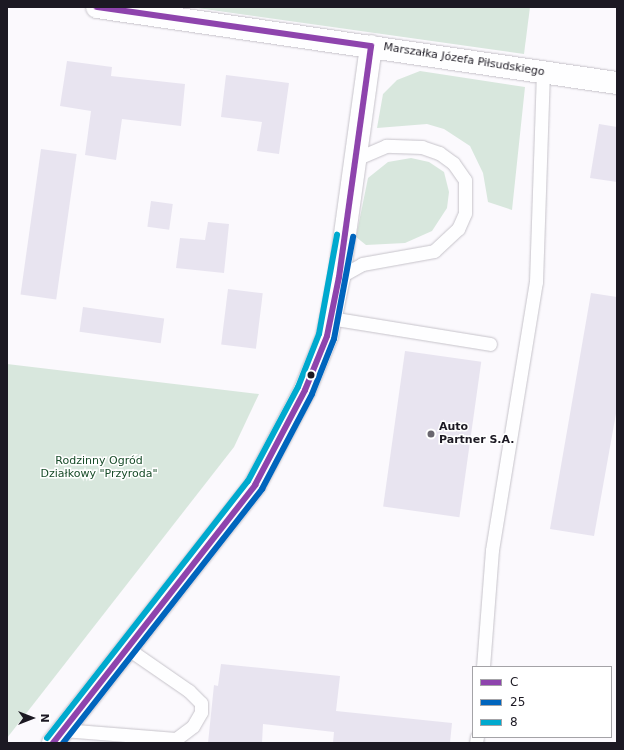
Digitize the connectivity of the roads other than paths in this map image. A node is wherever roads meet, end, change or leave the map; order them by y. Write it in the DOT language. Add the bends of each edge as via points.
graph roads {
  1 [pos="97,7"];
  2 [pos="371,46"];
  3 [pos="543,72"];
  4 [pos="617,83"];
  5 [pos="356,159"];
  6 [pos="339,277"];
  7 [pos="330,318"];
  8 [pos="490,344"];
  9 [pos="127,648"];
  10 [pos="483,666"];
  11 [pos="58,737"];
  1 -- 2 [label="street, Marszałka Józefa Piłsudskiego"];
  2 -- 3 [label="street, Marszałka Józefa Piłsudskiego"];
  2 -- 5 [label="street"];
  3 -- 4 [label="street, Marszałka Józefa Piłsudskiego"];
  3 -- 10 [label="lane" via="536,282 492,550"];
  5 -- 6 [label="street"];
  5 -- 6 [label="lane" via="386,146 422,147 439,153 454,163 465,180 465,213 458,229 434,250 362,264"];
  6 -- 7 [label="street"];
  7 -- 8 [label="lane"];
  7 -- 9 [label="street" via="312,375 255,485"];
  9 -- 11 [label="street"];
  9 -- 11 [label="lane" via="190,691 201,703 201,712 193,726 176,739"];
}
